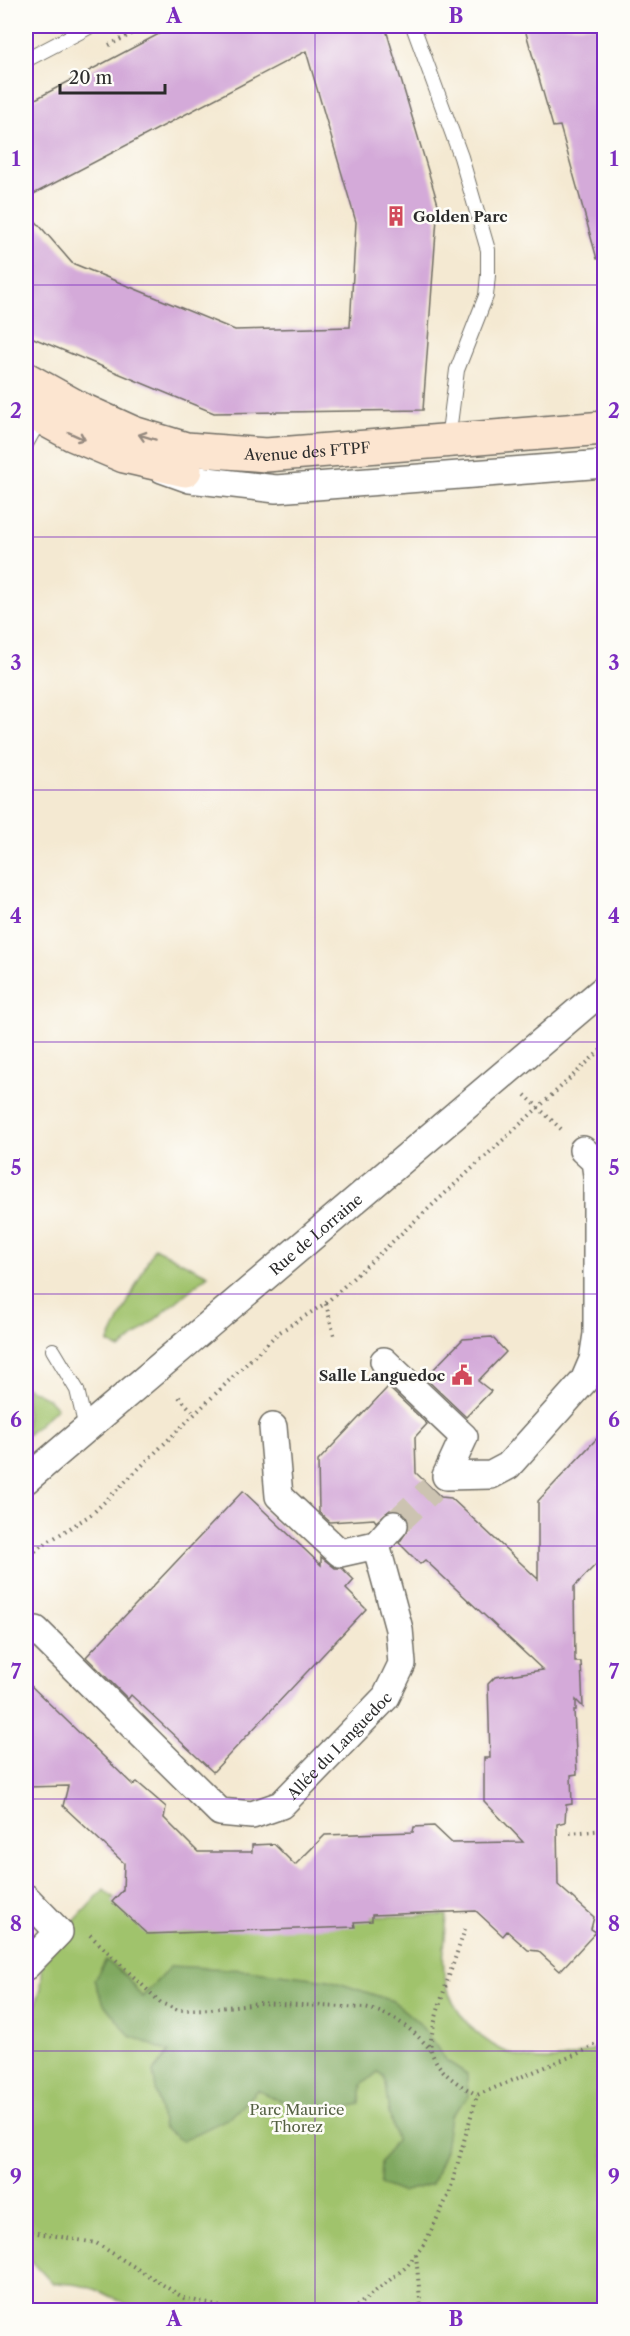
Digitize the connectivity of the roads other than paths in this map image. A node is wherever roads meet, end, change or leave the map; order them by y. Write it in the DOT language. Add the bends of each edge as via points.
graph roads {
  1 [pos="92,26"];
  2 [pos="413,26"];
  3 [pos="26,60"];
  4 [pos="34,409"];
  5 [pos="604,428"];
  6 [pos="447,441"];
  7 [pos="604,448"];
  8 [pos="124,456"];
  9 [pos="604,464"];
  10 [pos="604,989"];
  11 [pos="583,1150"];
  12 [pos="53,1350"];
  13 [pos="384,1361"];
  14 [pos="273,1427"];
  15 [pos="86,1428"];
  16 [pos="26,1480"];
  17 [pos="36,1630"];
  18 [pos="26,1898"];
  19 [pos="26,1966"];
  1 -- 3 [label="lane"];
  2 -- 6 [label="lane" via="461,157 488,250 486,296 457,370"];
  6 -- 4 [label="street, Avenue des FTPF, one-way" via="266,455 186,449"];
  4 -- 8 [label="street, Avenue des FTPF, one-way" via="72,434"];
  5 -- 6 [label="street, Avenue des FTPF"];
  7 -- 8 [label="street, Avenue des FTPF" via="271,472 188,470"];
  8 -- 9 [label="street" via="190,479 276,489"];
  10 -- 15 [label="street, Rue de Lorraine"];
  11 -- 13 [label="street" via="595,1161 597,1176 597,1334 593,1360 584,1381 507,1466 491,1475 439,1482 464,1437"];
  12 -- 15 [label="lane" via="77,1390"];
  14 -- 17 [label="street, Allée du Languedoc" via="279,1496 340,1553 385,1535 402,1664 386,1697 281,1805 252,1815 220,1812"];
  15 -- 16 [label="street, Rue de Lorraine"];
  18 -- 19 [label="street" via="59,1932"];
}
